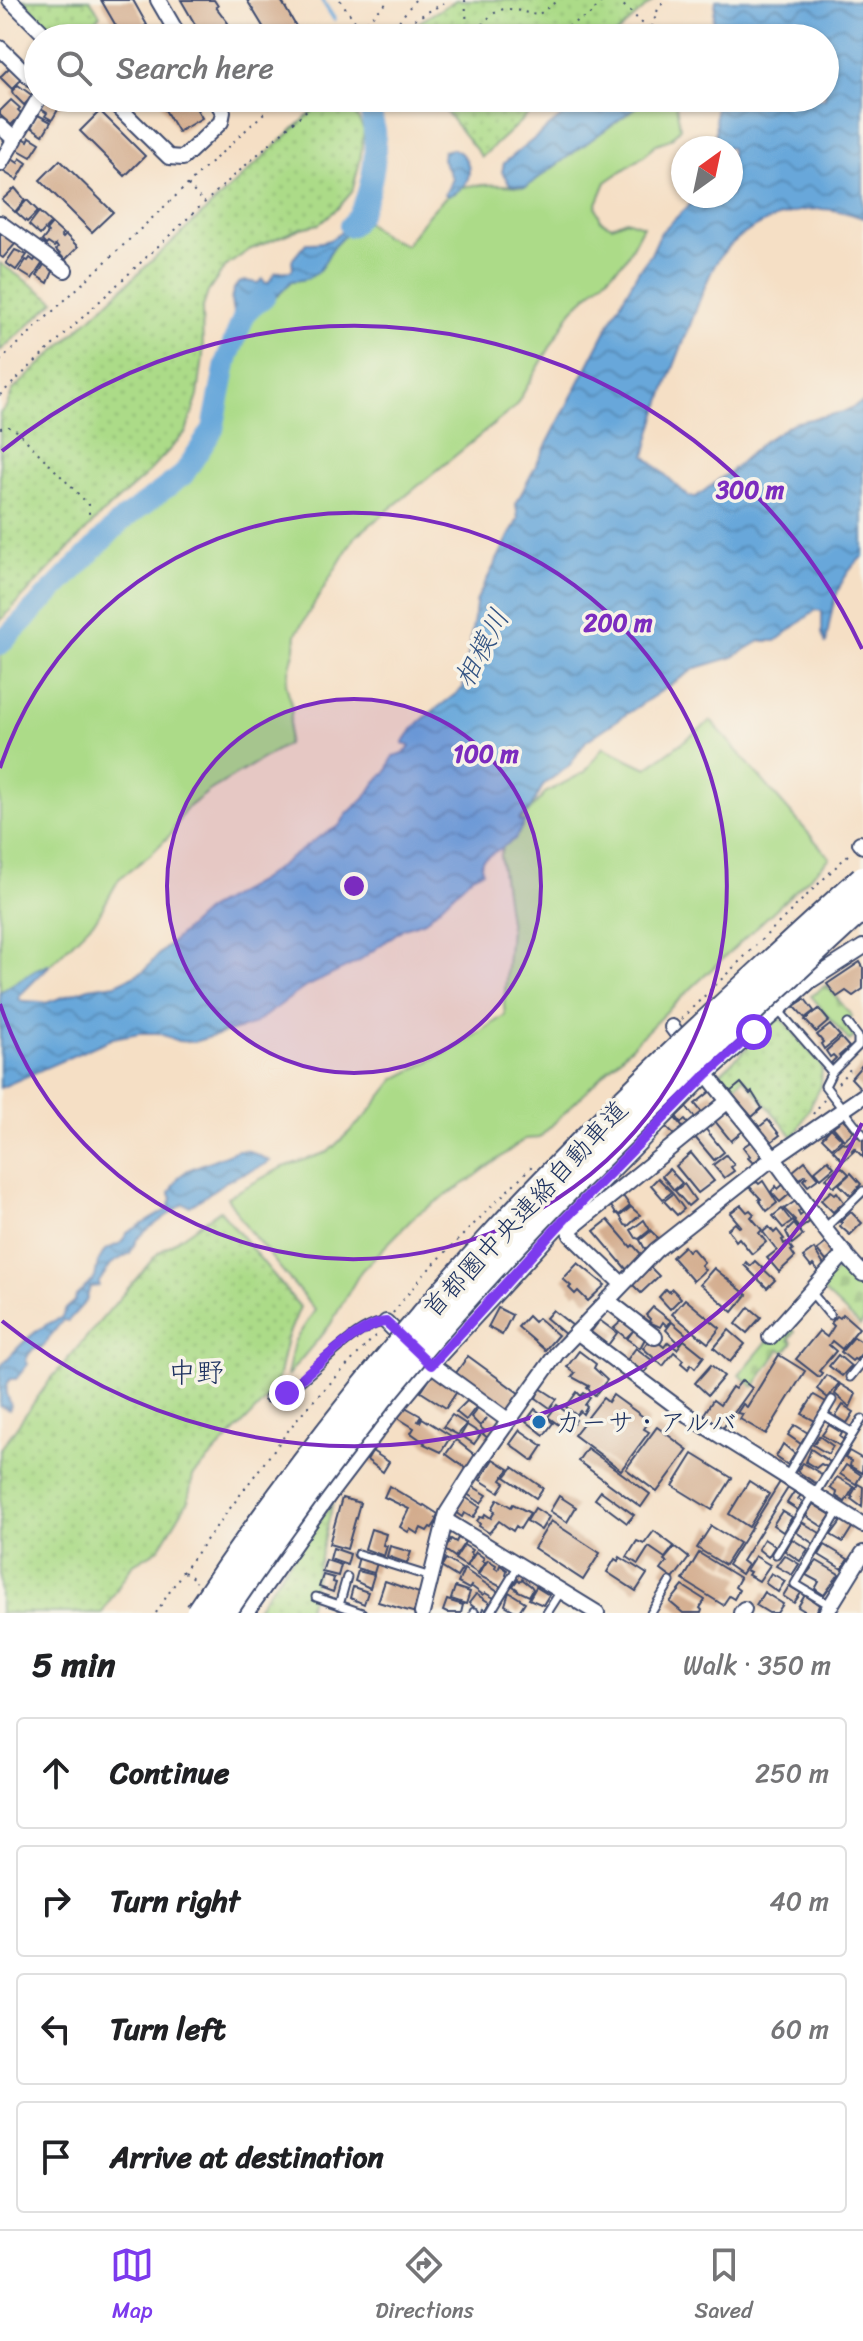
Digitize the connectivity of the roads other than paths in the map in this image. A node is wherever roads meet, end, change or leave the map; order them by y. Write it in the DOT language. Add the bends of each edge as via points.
graph roads {
  1 [pos="10,0"];
  2 [pos="158,0"];
  3 [pos="34,24"];
  4 [pos="172,24"];
  5 [pos="0,48"];
  6 [pos="24,71"];
  7 [pos="31,112"];
  8 [pos="123,112"];
  9 [pos="223,112"];
  10 [pos="0,126"];
  11 [pos="15,140"];
  12 [pos="0,164"];
  13 [pos="0,223"];
  14 [pos="65,270"];
  15 [pos="863,879"];
  16 [pos="863,906"];
  17 [pos="863,947"];
  18 [pos="778,1010"];
  19 [pos="848,1024"];
  20 [pos="672,1027"];
  21 [pos="832,1072"];
  22 [pos="707,1074"];
  23 [pos="863,1096"];
  24 [pos="727,1102"];
  25 [pos="842,1111"];
  26 [pos="863,1135"];
  27 [pos="773,1158"];
  28 [pos="863,1191"];
  29 [pos="825,1228"];
  30 [pos="856,1262"];
  31 [pos="622,1284"];
  32 [pos="810,1291"];
  33 [pos="607,1300"];
  34 [pos="830,1315"];
  35 [pos="386,1322"];
  36 [pos="577,1332"];
  37 [pos="655,1337"];
  38 [pos="770,1337"];
  39 [pos="863,1361"];
  40 [pos="431,1365"];
  41 [pos="850,1377"];
  42 [pos="268,1398"];
  43 [pos="832,1400"];
  44 [pos="823,1415"];
  45 [pos="862,1419"];
  46 [pos="509,1421"];
  47 [pos="853,1433"];
  48 [pos="786,1478"];
  49 [pos="813,1495"];
  50 [pos="839,1510"];
  51 [pos="445,1520"];
  52 [pos="863,1525"];
  53 [pos="863,1553"];
  54 [pos="358,1554"];
  55 [pos="776,1554"];
  56 [pos="519,1565"];
  57 [pos="347,1577"];
  58 [pos="431,1577"];
  59 [pos="670,1582"];
  60 [pos="561,1591"];
  61 [pos="316,1597"];
  62 [pos="195,1602"];
  63 [pos="339,1605"];
  64 [pos="828,1609"];
  65 [pos="222,1613"];
  66 [pos="246,1613"];
  67 [pos="362,1613"];
  68 [pos="422,1613"];
  69 [pos="490,1613"];
  70 [pos="547,1613"];
  71 [pos="597,1613"];
  72 [pos="651,1613"];
  1 -- 3 [label="street"];
  2 -- 4 [label="street"];
  5 -- 6 [label="street"];
  7 -- 11 [label="street"];
  8 -- 9 [label="street" via="169,157 183,158 221,122"];
  10 -- 11 [label="street"];
  11 -- 12 [label="street"];
  13 -- 14 [label="street"];
  15 -- 62 [label="highway, 首都圏中央連絡自動車道, bridge" via="646,1082 492,1239 364,1386"];
  16 -- 65 [label="highway, 首都圏中央連絡自動車道, bridge" via="595,1161 440,1326 322,1471"];
  17 -- 18 [label="street" via="810,981"];
  18 -- 21 [label="lane"];
  18 -- 22 [label="street"];
  19 -- 21 [label="lane" via="859,1042"];
  20 -- 22 [label="street"];
  21 -- 25 [label="lane" via="825,1086"];
  22 -- 24 [label="street"];
  22 -- 40 [label="street"];
  23 -- 25 [label="street"];
  24 -- 27 [label="street"];
  24 -- 31 [label="street" via="569,1230"];
  25 -- 26 [label="lane"];
  25 -- 27 [label="street"];
  27 -- 29 [label="street"];
  27 -- 31 [label="street" via="656,1250"];
  28 -- 29 [label="lane"];
  29 -- 30 [label="street"];
  30 -- 32 [label="street"];
  31 -- 33 [label="street"];
  32 -- 34 [label="lane"];
  32 -- 38 [label="street"];
  33 -- 36 [label="street"];
  33 -- 37 [label="street"];
  35 -- 40 [label="street"];
  35 -- 42 [label="lane" via="364,1328 287,1393"];
  36 -- 46 [label="street"];
  36 -- 48 [label="street" via="689,1416"];
  39 -- 41 [label="lane"];
  40 -- 46 [label="street"];
  40 -- 66 [label="street" via="329,1495"];
  43 -- 44 [label="lane"];
  44 -- 47 [label="lane"];
  44 -- 48 [label="lane"];
  45 -- 47 [label="lane"];
  46 -- 51 [label="street"];
  47 -- 49 [label="lane"];
  48 -- 49 [label="street"];
  49 -- 50 [label="street"];
  49 -- 55 [label="lane"];
  50 -- 52 [label="street"];
  50 -- 64 [label="lane" via="795,1584"];
  51 -- 56 [label="street"];
  51 -- 58 [label="street"];
  53 -- 64 [label="street"];
  54 -- 58 [label="lane"];
  56 -- 60 [label="street"];
  56 -- 69 [label="lane"];
  57 -- 63 [label="lane"];
  58 -- 68 [label="street"];
  59 -- 72 [label="lane"];
  60 -- 70 [label="lane"];
  60 -- 71 [label="street"];
  61 -- 63 [label="lane"];
  63 -- 67 [label="lane"];
}
